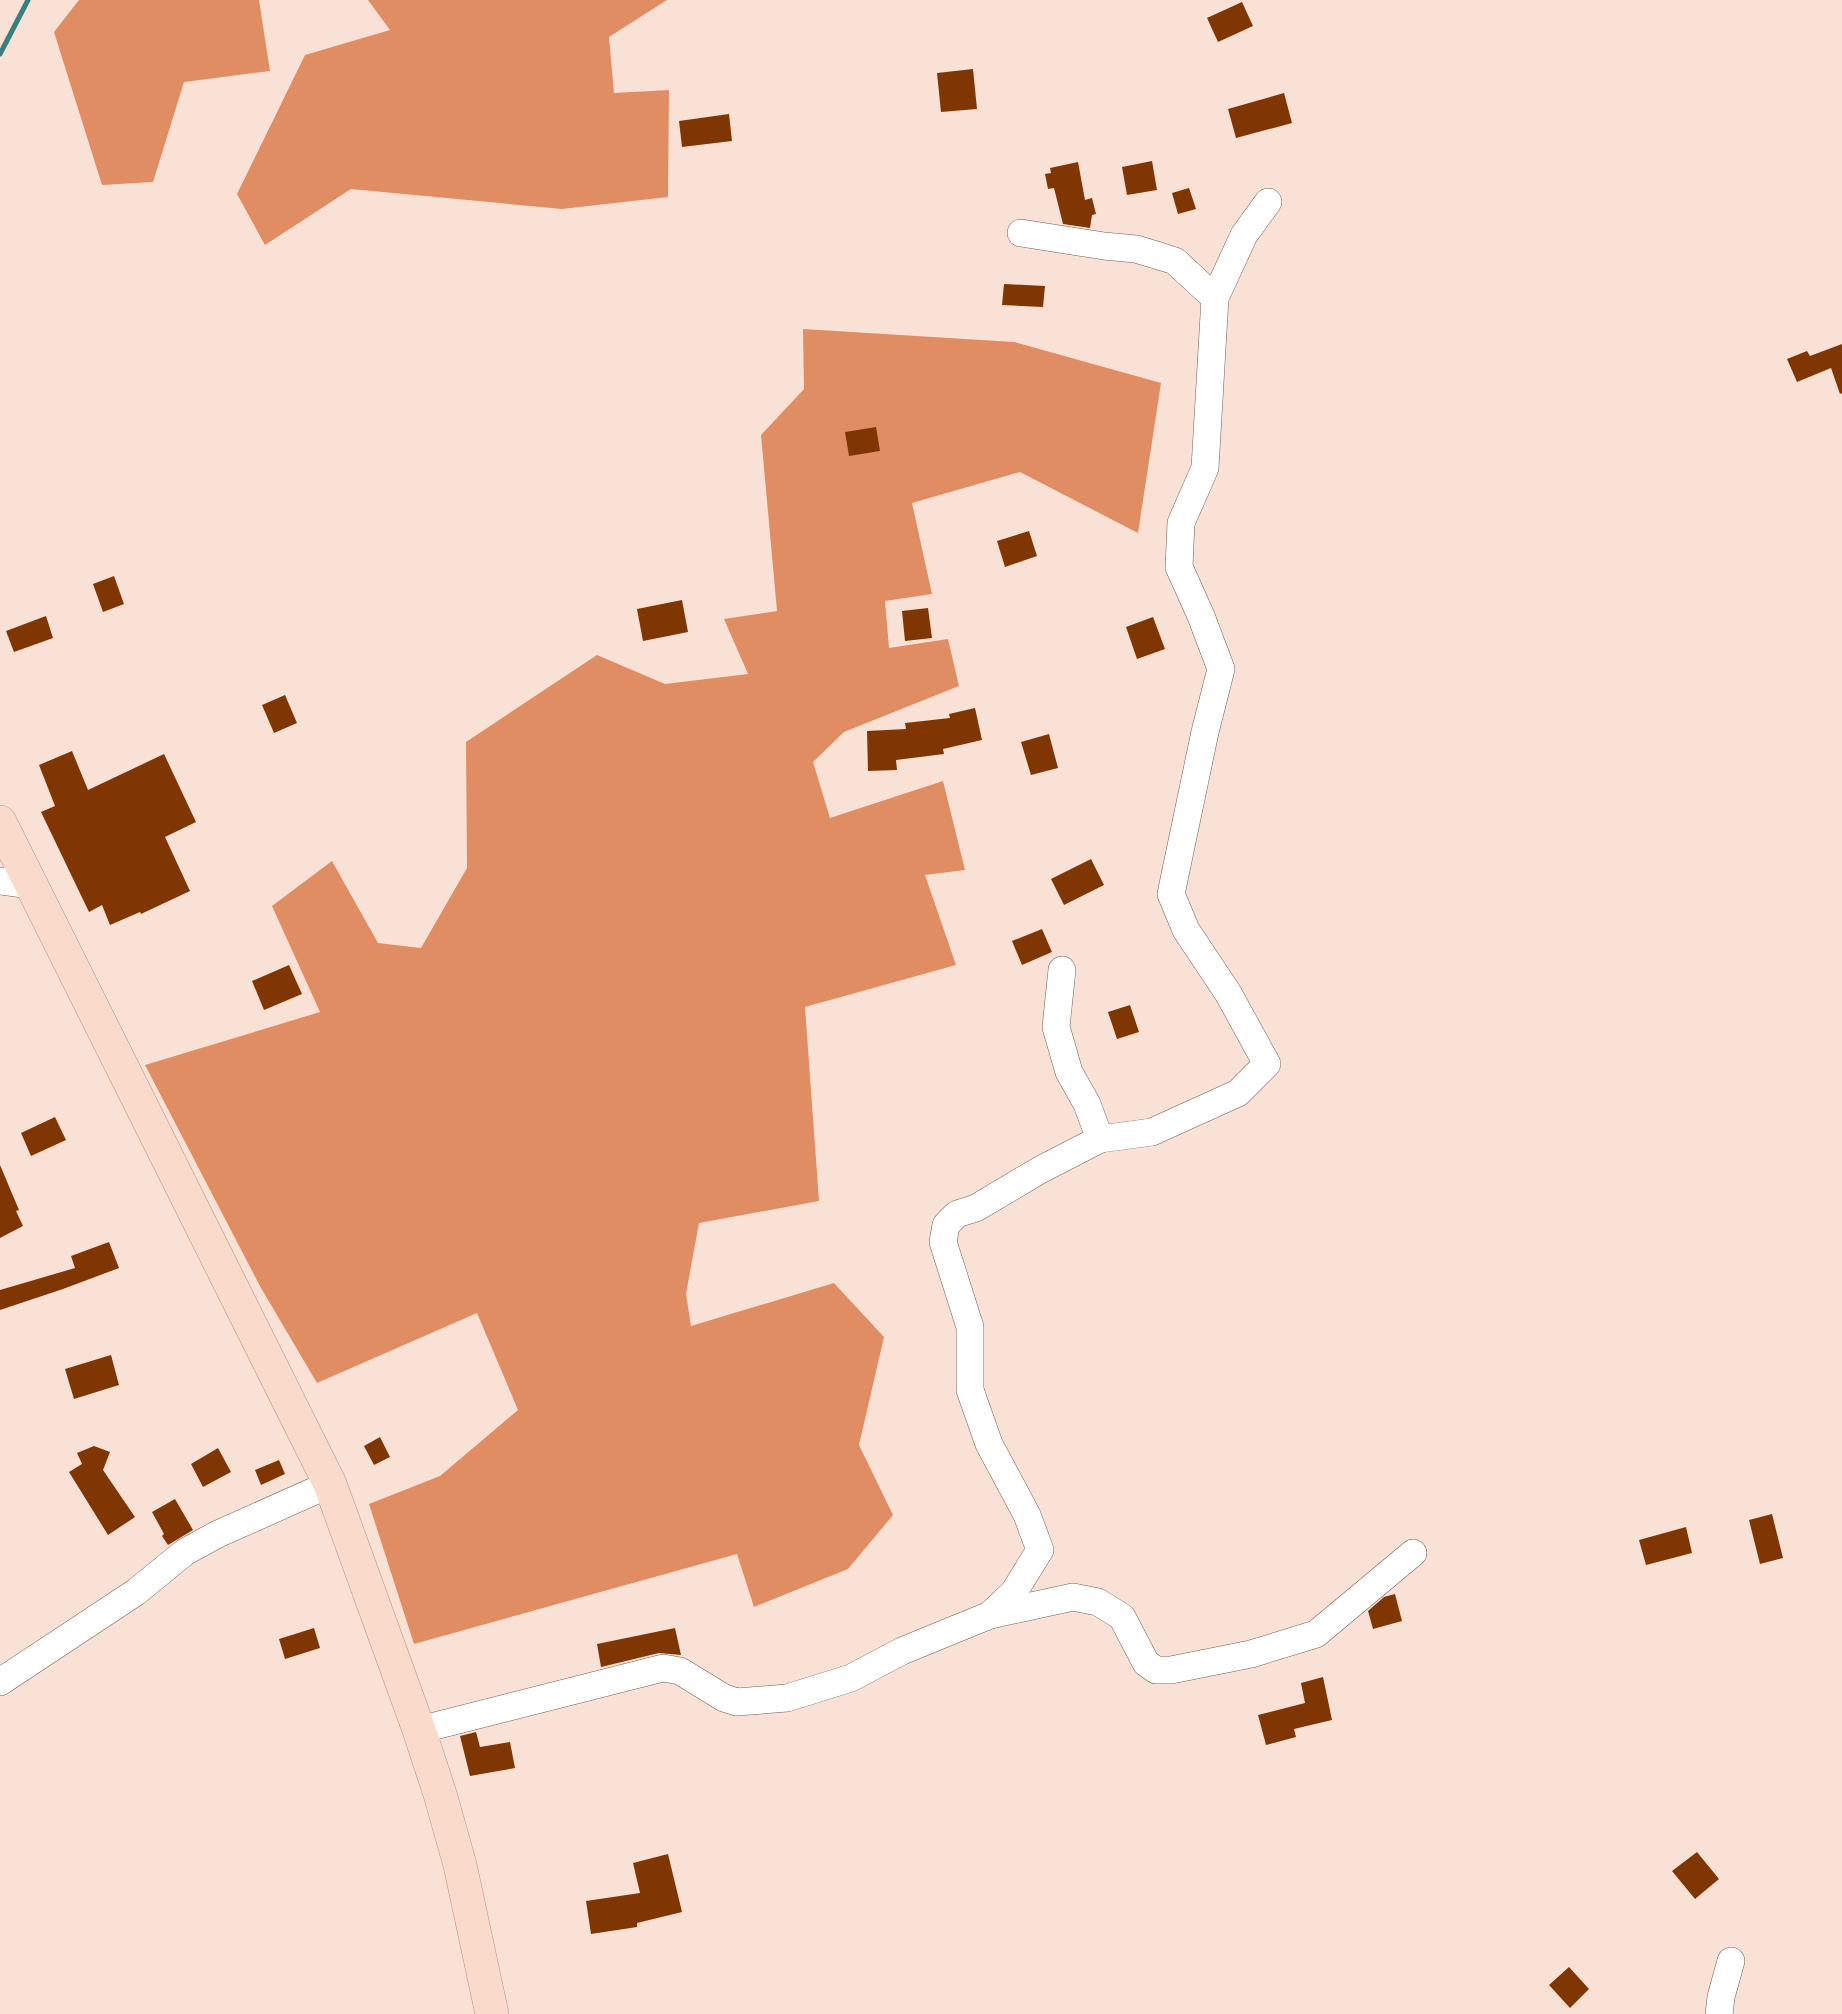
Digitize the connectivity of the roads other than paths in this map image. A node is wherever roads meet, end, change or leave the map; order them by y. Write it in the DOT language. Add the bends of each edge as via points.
graph roads {
  1 [pos="1268,202"];
  2 [pos="1021,233"];
  3 [pos="1215,298"];
  4 [pos="0,822"];
  5 [pos="16,883"];
  6 [pos="1062,970"];
  7 [pos="1100,1138"];
  8 [pos="330,1484"];
  9 [pos="1413,1553"];
  10 [pos="990,1616"];
  11 [pos="0,1682"];
  12 [pos="419,1730"];
  13 [pos="1731,1961"];
  14 [pos="492,2014"];
  15 [pos="1719,2014"];
  1 -- 3 [label="street" via="1244,235"];
  2 -- 3 [label="street" via="1136,249 1175,261"];
  3 -- 7 [label="street" via="1205,468 1181,523 1179,567 1221,669 1171,894 1186,930 1228,993 1267,1064 1238,1094 1152,1132"];
  4 -- 5 [label="main road"];
  5 -- 8 [label="main road"];
  6 -- 7 [label="street" via="1056,1027 1069,1072"];
  7 -- 10 [label="street" via="976,1208 957,1214 946,1225 944,1242 970,1327 970,1390 988,1444 1040,1550 1014,1592"];
  8 -- 11 [label="street" via="185,1552 136,1592"];
  8 -- 12 [label="main road"];
  9 -- 10 [label="street" via="1316,1634 1251,1654 1171,1670 1156,1670 1146,1663 1122,1617 1098,1602 1073,1597"];
  10 -- 12 [label="street" via="902,1651 851,1678 787,1698 737,1702 680,1671 663,1668"];
  12 -- 14 [label="main road" via="460,1865"];
  13 -- 15 [label="street"];
}
